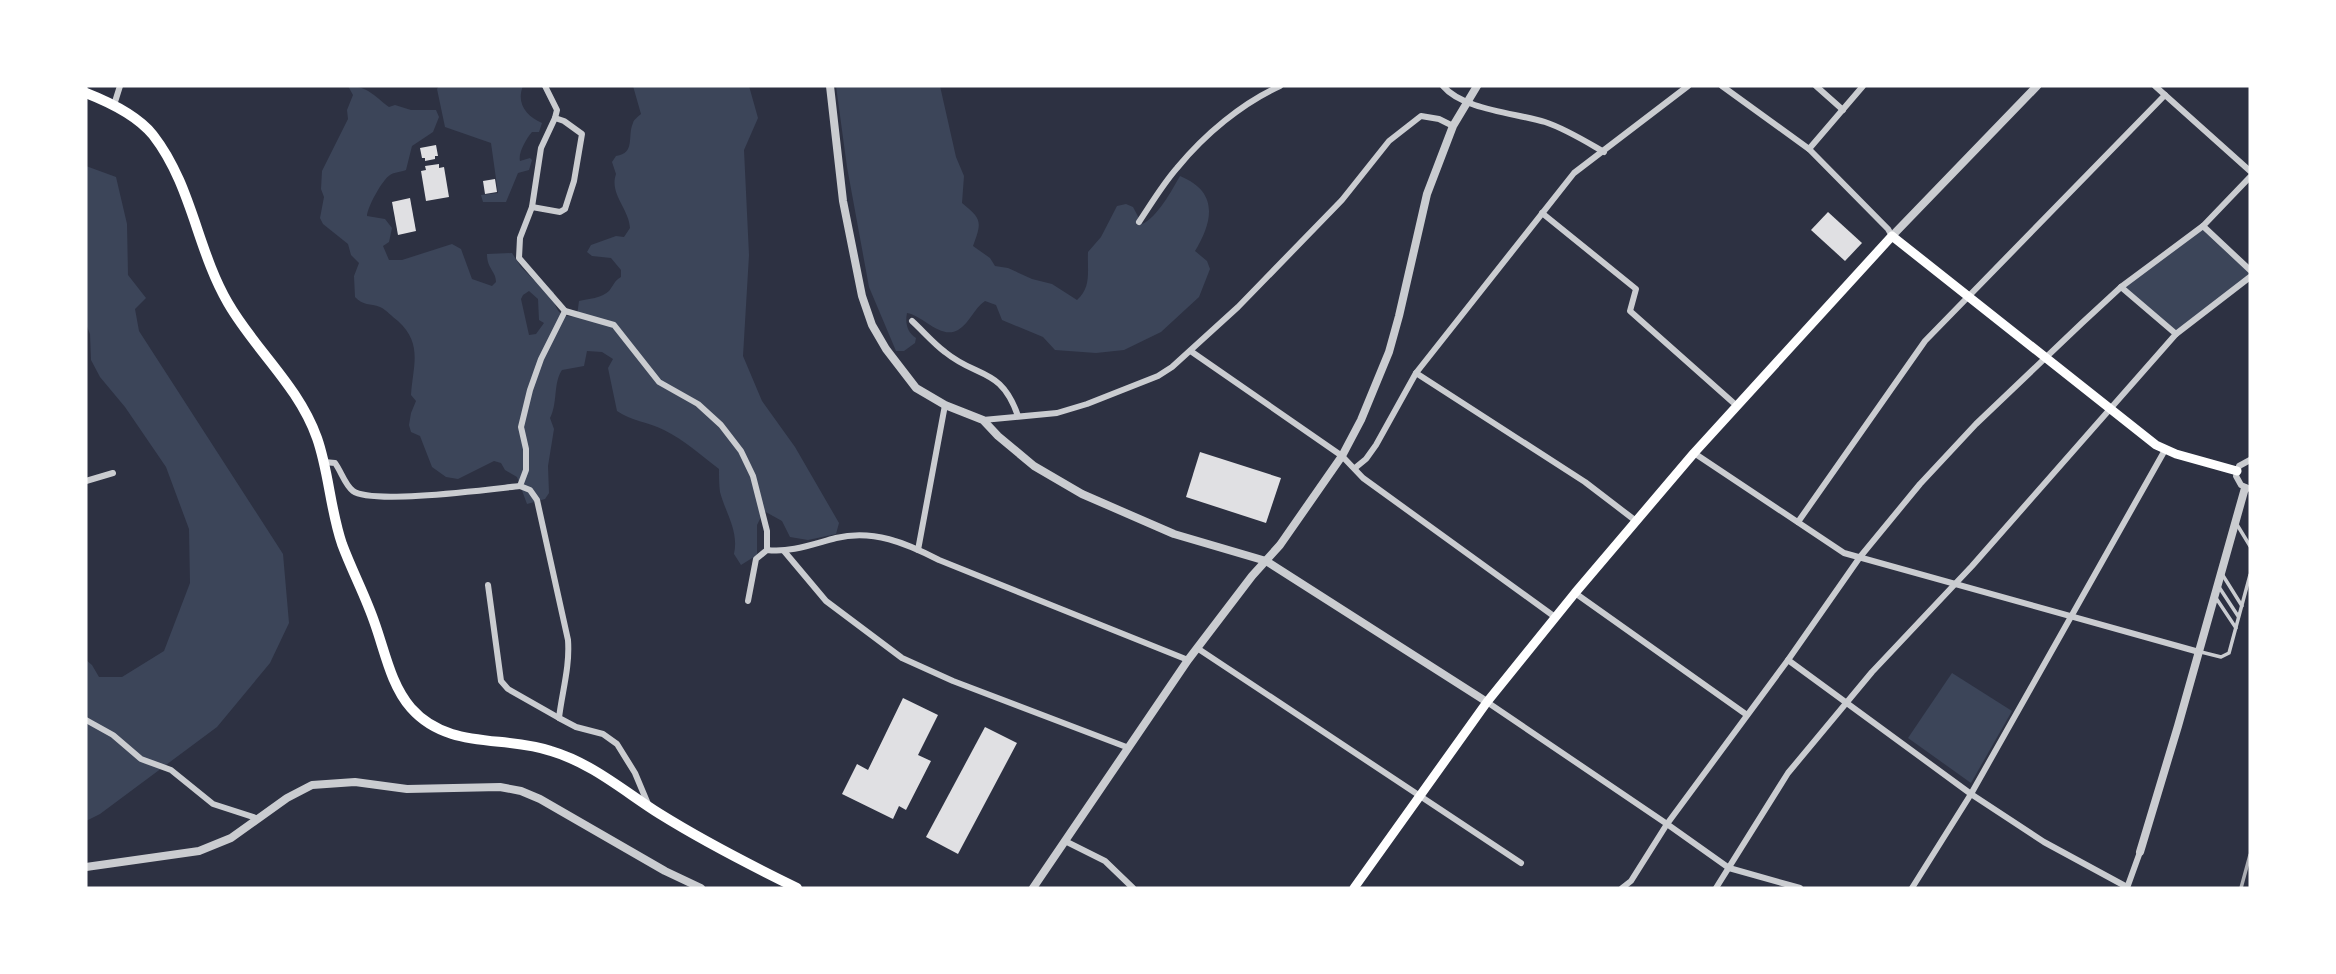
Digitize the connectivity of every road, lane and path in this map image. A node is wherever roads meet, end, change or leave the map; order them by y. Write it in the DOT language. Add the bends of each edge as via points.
graph roads {
  1 [pos="120,86"];
  2 [pos="545,86"];
  3 [pos="830,86"];
  4 [pos="1254,86"];
  5 [pos="1280,86"];
  6 [pos="1443,86"];
  7 [pos="1477,86"];
  8 [pos="1688,86"];
  9 [pos="1723,86"];
  10 [pos="1816,86"];
  11 [pos="1863,86"];
  12 [pos="2037,86"];
  13 [pos="2155,86"];
  14 [pos="86,93"];
  15 [pos="1259,95"];
  16 [pos="2165,95"];
  17 [pos="1466,102"];
  18 [pos="114,105"];
  19 [pos="1843,110"];
  20 [pos="555,118"];
  21 [pos="1453,126"];
  22 [pos="1809,149"];
  23 [pos="1604,152"];
  24 [pos="2250,170"];
  25 [pos="2250,177"];
  26 [pos="532,207"];
  27 [pos="1542,213"];
  28 [pos="1139,222"];
  29 [pos="2203,226"];
  30 [pos="1892,236"];
  31 [pos="2250,270"];
  32 [pos="2250,277"];
  33 [pos="2122,287"];
  34 [pos="1968,296"];
  35 [pos="565,311"];
  36 [pos="912,321"];
  37 [pos="2176,334"];
  38 [pos="1192,352"];
  39 [pos="2045,357"];
  40 [pos="1416,373"];
  41 [pos="945,405"];
  42 [pos="1737,406"];
  43 [pos="2111,410"];
  44 [pos="1018,416"];
  45 [pos="983,420"];
  46 [pos="2165,450"];
  47 [pos="1694,453"];
  48 [pos="1342,456"];
  49 [pos="2250,460"];
  50 [pos="324,462"];
  51 [pos="1356,468"];
  52 [pos="2237,471"];
  53 [pos="113,473"];
  54 [pos="86,481"];
  55 [pos="520,485"];
  56 [pos="2247,489"];
  57 [pos="1636,521"];
  58 [pos="1798,522"];
  59 [pos="2235,522"];
  60 [pos="2250,546"];
  61 [pos="767,550"];
  62 [pos="918,550"];
  63 [pos="784,551"];
  64 [pos="1860,556"];
  65 [pos="1266,561"];
  66 [pos="2221,572"];
  67 [pos="2250,575"];
  68 [pos="1956,583"];
  69 [pos="488,585"];
  70 [pos="2217,586"];
  71 [pos="1575,593"];
  72 [pos="2215,596"];
  73 [pos="748,601"];
  74 [pos="2242,606"];
  75 [pos="2073,616"];
  76 [pos="1555,617"];
  77 [pos="2239,617"];
  78 [pos="2236,628"];
  79 [pos="1196,648"];
  80 [pos="2199,652"];
  81 [pos="1188,660"];
  82 [pos="1788,660"];
  83 [pos="1487,702"];
  84 [pos="1846,704"];
  85 [pos="1746,715"];
  86 [pos="559,718"];
  87 [pos="86,720"];
  88 [pos="1129,748"];
  89 [pos="1971,794"];
  90 [pos="1422,796"];
  91 [pos="649,807"];
  92 [pos="256,818"];
  93 [pos="1667,824"];
  94 [pos="1065,841"];
  95 [pos="2140,852"];
  96 [pos="1521,863"];
  97 [pos="86,867"];
  98 [pos="1729,868"];
  99 [pos="2127,887"];
  100 [pos="701,888"];
  101 [pos="797,888"];
  102 [pos="1033,888"];
  103 [pos="1133,888"];
  104 [pos="1354,888"];
  105 [pos="1622,888"];
  106 [pos="1716,888"];
  107 [pos="1800,888"];
  108 [pos="1912,888"];
  1 -- 18 [label="street"];
  2 -- 20 [label="street" via="557,110"];
  3 -- 41 [label="street" via="843,201 865,306 902,372"];
  4 -- 15 [label="street"];
  5 -- 15 [label="street"];
  6 -- 17 [label="street"];
  7 -- 17 [label="street"];
  8 -- 23 [label="street"];
  9 -- 22 [label="street"];
  10 -- 19 [label="street"];
  11 -- 19 [label="street"];
  12 -- 30 [label="street"];
  13 -- 16 [label="street"];
  14 -- 18 [label="highway"];
  15 -- 28 [label="street" via="1208,135 1177,167"];
  16 -- 24 [label="street"];
  16 -- 34 [label="street"];
  17 -- 21 [label="street"];
  17 -- 23 [label="street" via="1565,129"];
  18 -- 50 [label="highway" via="152,133 167,157 218,284 304,408"];
  19 -- 22 [label="street"];
  20 -- 26 [label="street" via="541,148"];
  20 -- 26 [label="street" via="582,134 574,181 565,209"];
  21 -- 38 [label="street" via="1421,116 1389,141 1342,200"];
  21 -- 48 [label="street" via="1427,194 1389,352"];
  22 -- 30 [label="street"];
  23 -- 27 [label="street" via="1574,173"];
  25 -- 29 [label="street"];
  26 -- 35 [label="street" via="520,238 519,258"];
  27 -- 40 [label="street"];
  27 -- 42 [label="street" via="1636,289 1630,311"];
  29 -- 31 [label="street"];
  29 -- 33 [label="street"];
  30 -- 34 [label="main road"];
  30 -- 42 [label="main road"];
  32 -- 37 [label="street"];
  33 -- 37 [label="street"];
  33 -- 39 [label="street"];
  34 -- 39 [label="main road"];
  34 -- 58 [label="street" via="1913,356"];
  35 -- 55 [label="street" via="530,390 521,427 526,470"];
  35 -- 61 [label="street" via="614,325 659,382 698,404 721,425 753,476 767,531"];
  36 -- 44 [label="street" via="946,353 1001,383"];
  37 -- 43 [label="street"];
  38 -- 44 [label="street" via="1158,376 1087,404 1057,413"];
  38 -- 48 [label="street"];
  39 -- 43 [label="main road"];
  39 -- 64 [label="street" via="1946,454"];
  40 -- 51 [label="street" via="1376,445"];
  40 -- 57 [label="street" via="1585,482"];
  41 -- 45 [label="street"];
  41 -- 62 [label="street"];
  42 -- 47 [label="main road"];
  43 -- 46 [label="main road"];
  43 -- 68 [label="street"];
  44 -- 45 [label="street"];
  45 -- 65 [label="street" via="1034,466 1082,494 1174,534"];
  46 -- 52 [label="main road"];
  46 -- 75 [label="street"];
  47 -- 57 [label="main road"];
  47 -- 58 [label="street"];
  48 -- 51 [label="street"];
  48 -- 65 [label="street"];
  49 -- 52 [label="street"];
  50 -- 55 [label="street" via="335,463 348,486 361,494 391,497"];
  50 -- 91 [label="highway" via="343,545 398,688 422,719 442,732 535,744 569,757"];
  51 -- 76 [label="street" via="1363,478"];
  52 -- 56 [label="street" via="2238,481"];
  53 -- 54 [label="street"];
  55 -- 86 [label="street" via="537,500 568,640 570,659"];
  56 -- 59 [label="street"];
  57 -- 71 [label="main road"];
  58 -- 64 [label="street" via="1844,552"];
  59 -- 60 [label="lane"];
  59 -- 66 [label="street"];
  61 -- 63 [label="street"];
  61 -- 73 [label="street" via="756,559"];
  62 -- 63 [label="street" via="874,535 859,535"];
  62 -- 81 [label="street"];
  63 -- 88 [label="street" via="826,601 902,658"];
  64 -- 68 [label="street"];
  64 -- 82 [label="street"];
  65 -- 79 [label="street"];
  65 -- 83 [label="street"];
  66 -- 70 [label="street"];
  66 -- 74 [label="lane"];
  67 -- 74 [label="lane"];
  68 -- 75 [label="street"];
  68 -- 84 [label="street"];
  69 -- 86 [label="street" via="500,681"];
  70 -- 72 [label="street"];
  70 -- 77 [label="lane"];
  71 -- 76 [label="main road"];
  71 -- 85 [label="street"];
  72 -- 78 [label="lane"];
  72 -- 80 [label="street"];
  74 -- 77 [label="lane"];
  75 -- 80 [label="street"];
  75 -- 89 [label="street"];
  76 -- 83 [label="main road"];
  77 -- 78 [label="lane"];
  78 -- 80 [label="lane" via="2227,656"];
  79 -- 81 [label="street"];
  79 -- 90 [label="street"];
  80 -- 95 [label="street"];
  81 -- 88 [label="street"];
  82 -- 84 [label="street"];
  82 -- 85 [label="street"];
  83 -- 90 [label="main road"];
  83 -- 93 [label="street"];
  84 -- 89 [label="street"];
  84 -- 98 [label="street" via="1788,773"];
  85 -- 93 [label="street"];
  86 -- 91 [label="street" via="617,744"];
  87 -- 92 [label="street" via="141,759 171,770 213,804"];
  88 -- 94 [label="street"];
  89 -- 99 [label="street" via="2044,842"];
  89 -- 108 [label="street"];
  90 -- 96 [label="street"];
  90 -- 104 [label="main road"];
  91 -- 101 [label="highway" via="715,848"];
  92 -- 97 [label="street" via="230,838 199,851"];
  92 -- 100 [label="street" via="312,785 500,787 540,799"];
  93 -- 98 [label="street"];
  93 -- 105 [label="street"];
  94 -- 102 [label="street"];
  94 -- 103 [label="street" via="1105,861"];
  95 -- 99 [label="street"];
  98 -- 106 [label="street"];
  98 -- 107 [label="street"];
}
